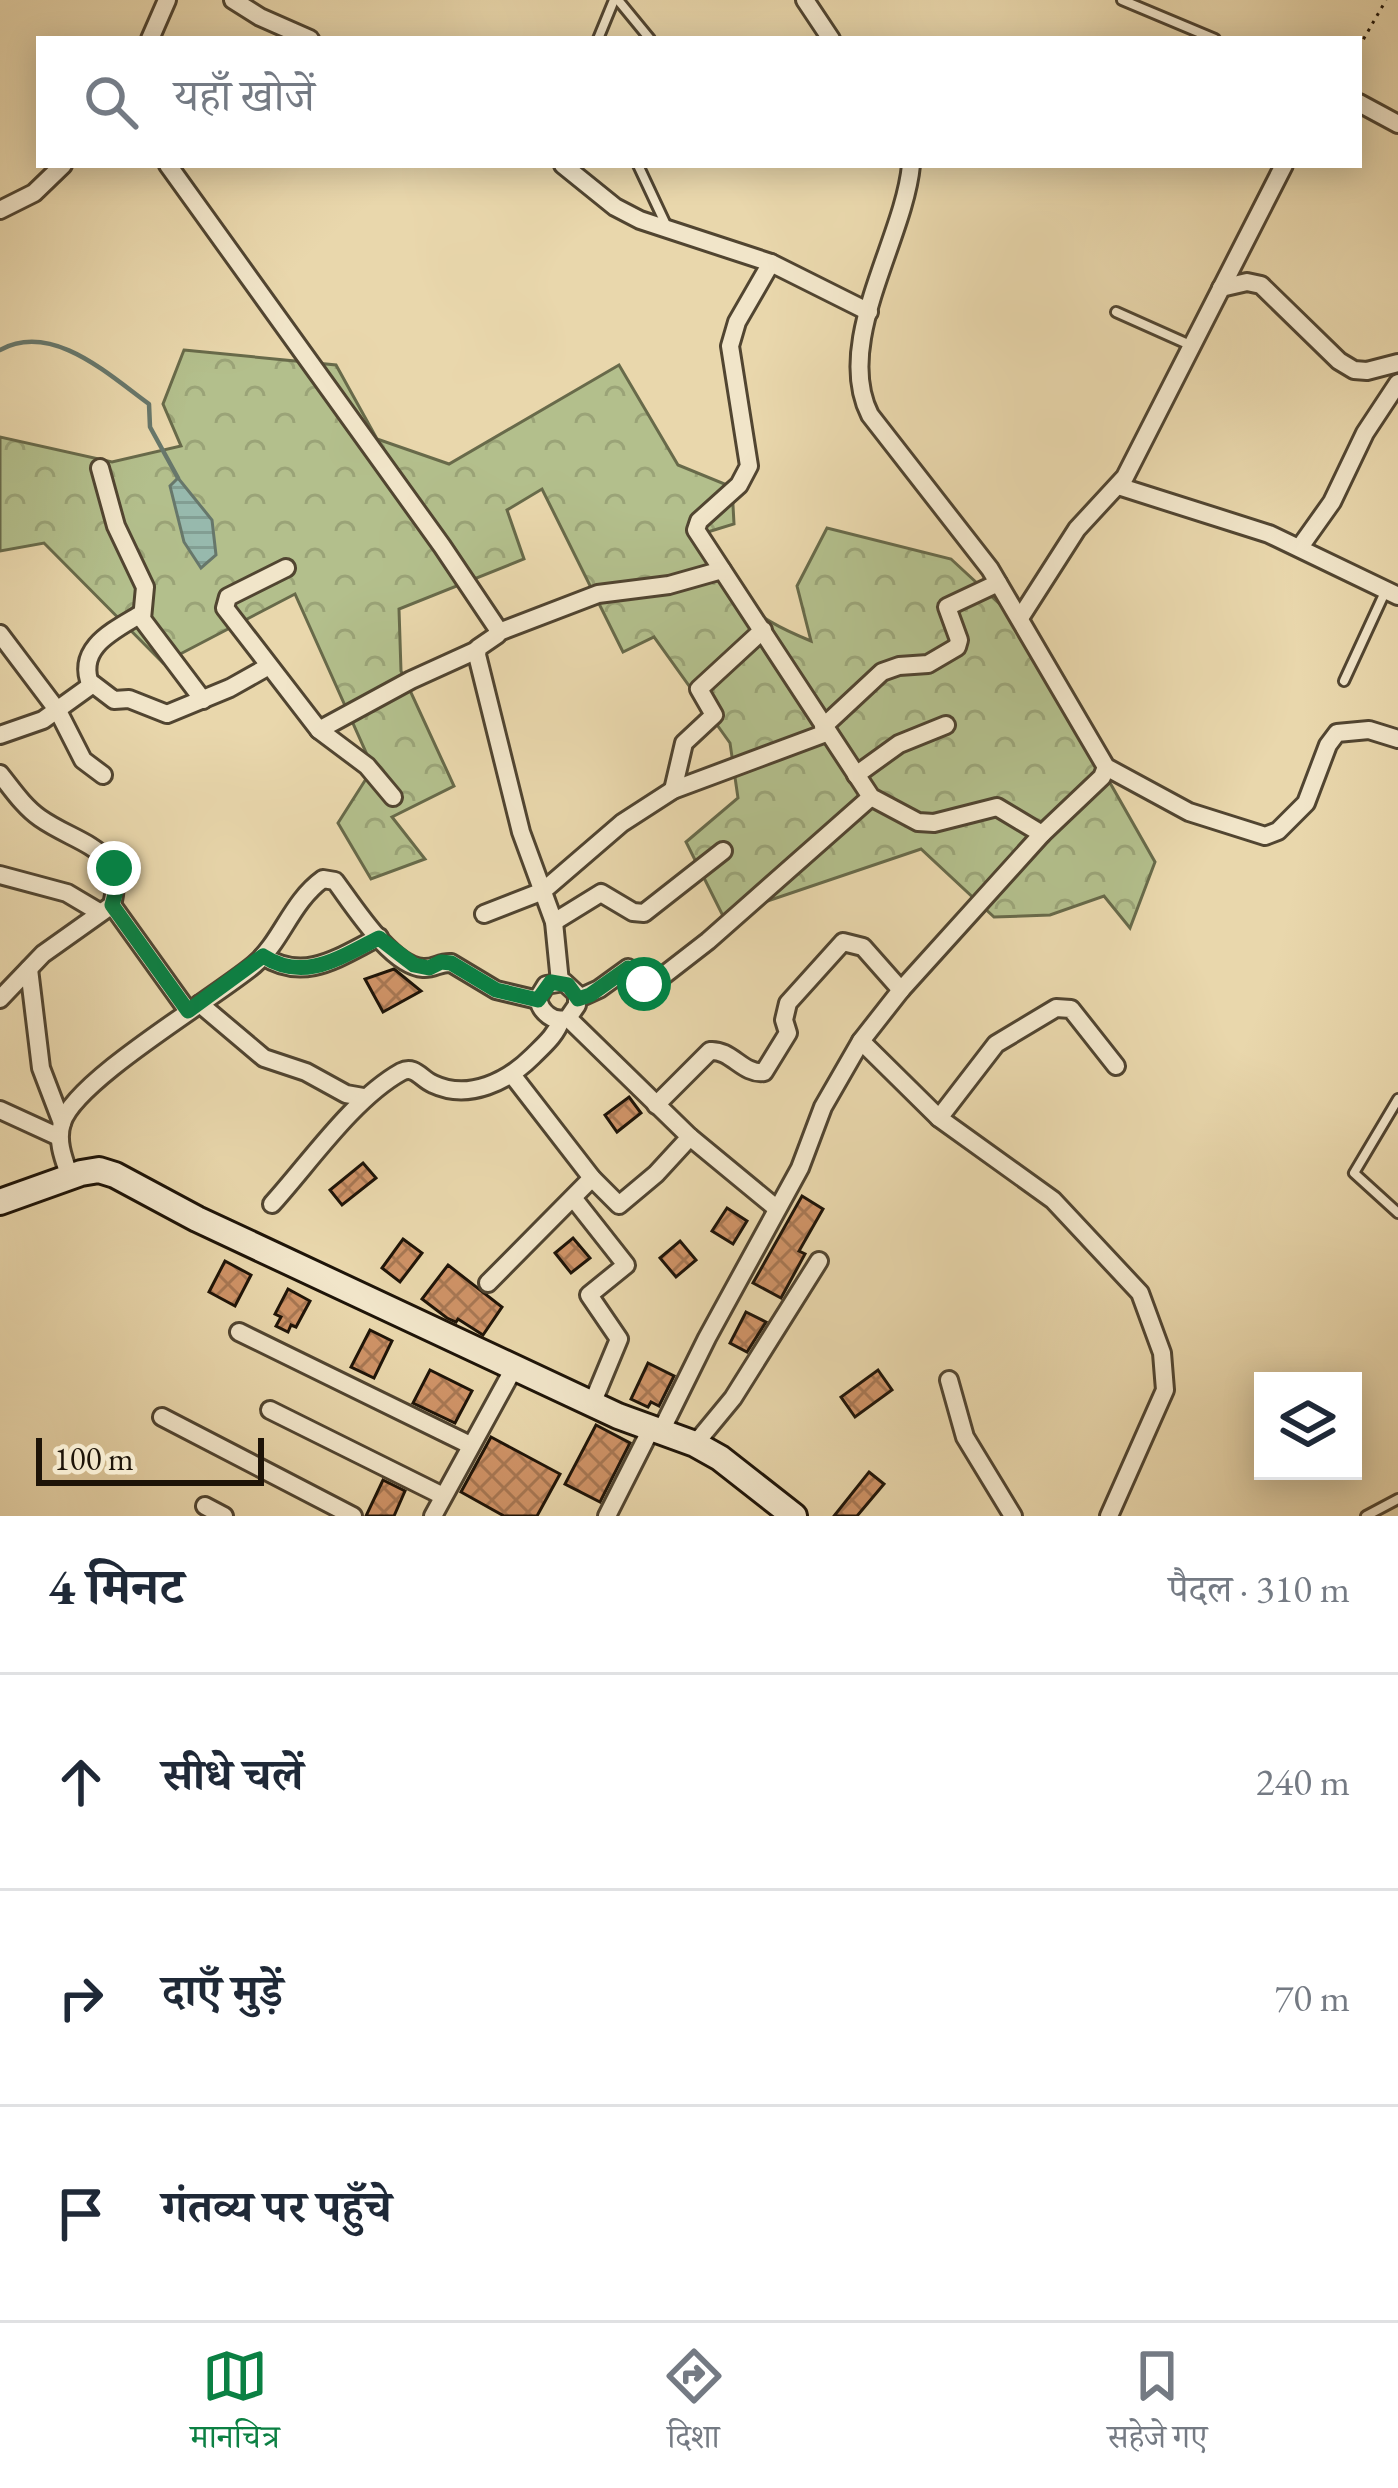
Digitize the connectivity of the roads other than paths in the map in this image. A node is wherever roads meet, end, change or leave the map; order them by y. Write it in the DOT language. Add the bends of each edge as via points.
graph roads {
  1 [pos="167,0"];
  2 [pos="233,0"];
  3 [pos="616,0"];
  4 [pos="805,0"];
  5 [pos="1122,0"];
  6 [pos="151,36"];
  7 [pos="303,36"];
  8 [pos="599,36"];
  9 [pos="647,36"];
  10 [pos="829,36"];
  11 [pos="1208,36"];
  12 [pos="1362,105"];
  13 [pos="1398,124"];
  14 [pos="60,168"];
  15 [pos="170,168"];
  16 [pos="567,168"];
  17 [pos="639,168"];
  18 [pos="910,168"];
  19 [pos="1282,168"];
  20 [pos="0,210"];
  21 [pos="668,228"];
  22 [pos="771,263"];
  23 [pos="1221,288"];
  24 [pos="869,312"];
  25 [pos="1117,313"];
  26 [pos="1191,346"];
  27 [pos="1398,363"];
  28 [pos="1398,383"];
  29 [pos="100,468"];
  30 [pos="1118,487"];
  31 [pos="1300,547"];
  32 [pos="286,568"];
  33 [pos="722,570"];
  34 [pos="998,583"];
  35 [pos="1392,593"];
  36 [pos="141,614"];
  37 [pos="1020,618"];
  38 [pos="763,630"];
  39 [pos="499,632"];
  40 [pos="0,634"];
  41 [pos="477,650"];
  42 [pos="268,666"];
  43 [pos="1344,681"];
  44 [pos="91,686"];
  45 [pos="203,700"];
  46 [pos="58,711"];
  47 [pos="946,725"];
  48 [pos="320,730"];
  49 [pos="824,730"];
  50 [pos="0,735"];
  51 [pos="1398,739"];
  52 [pos="1106,767"];
  53 [pos="0,774"];
  54 [pos="103,775"];
  55 [pos="856,775"];
  56 [pos="673,790"];
  57 [pos="392,797"];
  58 [pos="871,797"];
  59 [pos="1042,834"];
  60 [pos="723,851"];
  61 [pos="0,875"];
  62 [pos="543,891"];
  63 [pos="106,909"];
  64 [pos="484,914"];
  65 [pos="554,922"];
  66 [pos="379,938"];
  67 [pos="263,956"];
  68 [pos="29,969"];
  69 [pos="560,982"];
  70 [pos="901,990"];
  71 [pos="0,999"];
  72 [pos="578,999"];
  73 [pos="538,1000"];
  74 [pos="194,1007"];
  75 [pos="564,1019"];
  76 [pos="861,1041"];
  77 [pos="1116,1066"];
  78 [pos="513,1076"];
  79 [pos="363,1097"];
  80 [pos="1398,1099"];
  81 [pos="656,1105"];
  82 [pos="0,1110"];
  83 [pos="939,1118"];
  84 [pos="61,1130"];
  85 [pos="690,1137"];
  86 [pos="70,1177"];
  87 [pos="592,1178"];
  88 [pos="574,1199"];
  89 [pos="0,1202"];
  90 [pos="272,1204"];
  91 [pos="776,1208"];
  92 [pos="1398,1213"];
  93 [pos="818,1261"];
  94 [pos="488,1282"];
  95 [pos="239,1332"];
  96 [pos="514,1367"];
  97 [pos="949,1380"];
  98 [pos="592,1404"];
  99 [pos="270,1410"];
  100 [pos="162,1418"];
  101 [pos="656,1430"];
  102 [pos="695,1444"];
  103 [pos="470,1445"];
  104 [pos="443,1496"];
  105 [pos="1398,1499"];
  106 [pos="205,1506"];
  107 [pos="224,1516"];
  108 [pos="353,1516"];
  109 [pos="433,1516"];
  110 [pos="607,1516"];
  111 [pos="794,1516"];
  112 [pos="1013,1516"];
  113 [pos="1109,1516"];
  114 [pos="1366,1516"];
  1 -- 6 [label="street"];
  2 -- 7 [label="street"];
  3 -- 8 [label="lane"];
  3 -- 9 [label="lane"];
  4 -- 10 [label="street"];
  5 -- 11 [label="lane"];
  12 -- 13 [label="street"];
  14 -- 20 [label="street"];
  15 -- 39 [label="street"];
  16 -- 21 [label="street" via="615,207"];
  17 -- 21 [label="lane"];
  18 -- 24 [label="street"];
  19 -- 23 [label="street"];
  21 -- 22 [label="street"];
  22 -- 24 [label="street"];
  22 -- 33 [label="street" via="730,346 749,466 696,527"];
  23 -- 26 [label="street"];
  23 -- 27 [label="street" via="1261,285 1354,370"];
  24 -- 34 [label="street" via="862,399"];
  25 -- 26 [label="lane"];
  26 -- 30 [label="street"];
  28 -- 31 [label="street"];
  29 -- 36 [label="street" via="145,587"];
  30 -- 31 [label="street"];
  30 -- 37 [label="street" via="1077,529"];
  31 -- 35 [label="street"];
  32 -- 42 [label="street" via="224,603"];
  33 -- 38 [label="street"];
  33 -- 39 [label="street" via="598,594"];
  34 -- 37 [label="street"];
  34 -- 49 [label="street" via="947,607 957,647 928,664 882,672"];
  35 -- 43 [label="lane"];
  36 -- 44 [label="street" via="95,646 86,666"];
  36 -- 45 [label="street"];
  37 -- 52 [label="street"];
  38 -- 49 [label="street"];
  38 -- 56 [label="street" via="701,685 714,716 684,743"];
  39 -- 41 [label="street"];
  40 -- 46 [label="street"];
  41 -- 48 [label="street"];
  41 -- 62 [label="street"];
  42 -- 45 [label="street"];
  42 -- 48 [label="street"];
  44 -- 45 [label="street" via="167,714"];
  44 -- 46 [label="street"];
  46 -- 50 [label="street"];
  46 -- 54 [label="street" via="74,748"];
  47 -- 55 [label="street" via="898,744"];
  48 -- 57 [label="street"];
  49 -- 55 [label="street"];
  49 -- 56 [label="street"];
  51 -- 52 [label="street" via="1369,730 1337,733 1306,803 1264,836 1190,812"];
  52 -- 59 [label="street"];
  53 -- 63 [label="street" via="34,814 106,857 118,884"];
  55 -- 58 [label="street"];
  56 -- 62 [label="street"];
  58 -- 59 [label="street" via="918,822 997,807"];
  58 -- 72 [label="street" via="650,986 628,968"];
  59 -- 70 [label="street"];
  60 -- 65 [label="street" via="644,913 601,893"];
  61 -- 63 [label="street"];
  62 -- 64 [label="street"];
  62 -- 65 [label="street"];
  63 -- 68 [label="street"];
  63 -- 74 [label="street"];
  65 -- 69 [label="street"];
  66 -- 67 [label="street" via="310,969"];
  66 -- 67 [label="street" via="335,881 322,879"];
  66 -- 73 [label="street" via="414,965 451,963 496,990"];
  67 -- 74 [label="street"];
  68 -- 71 [label="street"];
  68 -- 84 [label="street" via="41,1068"];
  69 -- 72 [label="street"];
  69 -- 73 [label="street" via="546,985"];
  70 -- 76 [label="street"];
  70 -- 81 [label="street" via="863,947 843,942 788,1003 788,1033 764,1072 710,1051"];
  72 -- 75 [label="street"];
  73 -- 75 [label="street"];
  74 -- 79 [label="street" via="264,1058"];
  74 -- 84 [label="street" via="97,1083 70,1108"];
  75 -- 78 [label="street"];
  75 -- 81 [label="street"];
  76 -- 83 [label="street"];
  76 -- 91 [label="street"];
  77 -- 83 [label="street" via="1070,1009 1056,1008 996,1044"];
  78 -- 79 [label="street" via="461,1088 404,1070"];
  78 -- 87 [label="street"];
  79 -- 90 [label="street"];
  80 -- 92 [label="lane" via="1354,1173"];
  81 -- 85 [label="street"];
  82 -- 84 [label="street"];
  83 -- 113 [label="street" via="1053,1200 1129,1278 1150,1312 1166,1390"];
  84 -- 86 [label="street"];
  85 -- 87 [label="street" via="623,1204"];
  85 -- 91 [label="street"];
  86 -- 89 [label="street"];
  86 -- 96 [label="street" via="115,1175"];
  87 -- 88 [label="street"];
  88 -- 94 [label="street"];
  88 -- 98 [label="street" via="626,1264 589,1295 620,1339"];
  91 -- 101 [label="street"];
  93 -- 102 [label="street"];
  95 -- 103 [label="street"];
  96 -- 98 [label="street"];
  96 -- 103 [label="street"];
  97 -- 112 [label="street" via="965,1437"];
  98 -- 101 [label="street"];
  99 -- 104 [label="street"];
  100 -- 108 [label="street"];
  101 -- 102 [label="street"];
  101 -- 110 [label="street"];
  102 -- 111 [label="street"];
  103 -- 104 [label="street"];
  104 -- 109 [label="street"];
  105 -- 114 [label="lane"];
  106 -- 107 [label="street"];
}
